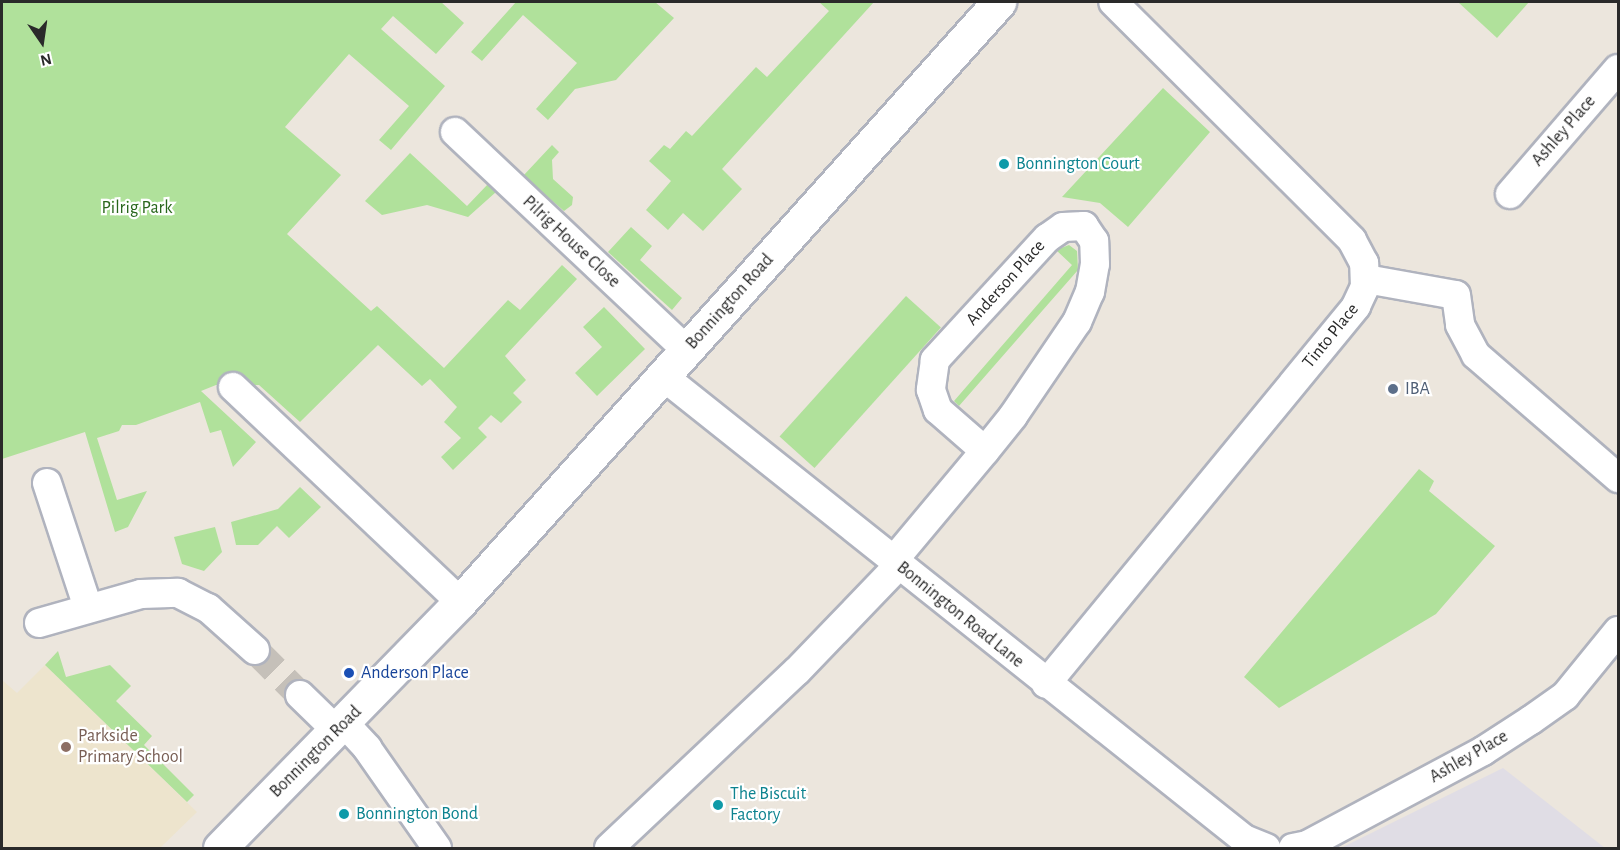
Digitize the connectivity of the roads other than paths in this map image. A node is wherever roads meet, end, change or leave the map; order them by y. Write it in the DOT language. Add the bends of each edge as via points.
graph roads {
  1 [pos="999,2"];
  2 [pos="1113,2"];
  3 [pos="1618,69"];
  4 [pos="455,132"];
  5 [pos="1510,194"];
  6 [pos="1366,279"];
  7 [pos="687,351"];
  8 [pos="664,377"];
  9 [pos="233,387"];
  10 [pos="985,451"];
  11 [pos="1618,478"];
  12 [pos="48,483"];
  13 [pos="896,563"];
  14 [pos="460,602"];
  15 [pos="88,608"];
  16 [pos="39,623"];
  17 [pos="255,650"];
  18 [pos="1613,650"];
  19 [pos="1047,684"];
  20 [pos="300,695"];
  21 [pos="341,728"];
  22 [pos="1252,846"];
  23 [pos="220,849"];
  24 [pos="436,849"];
  25 [pos="609,849"];
  26 [pos="1293,849"];
  1 -- 7 [label="main road, Bonnington Road"];
  2 -- 6 [label="street" via="1352,240 1361,254"];
  3 -- 5 [label="street, Ashley Place"];
  4 -- 7 [label="street, Pilrig House Close"];
  6 -- 11 [label="street" via="1455,295 1460,324 1476,355"];
  6 -- 19 [label="street, Tinto Place" via="1356,306"];
  7 -- 8 [label="main road, Bonnington Road"];
  8 -- 13 [label="street, Bonnington Road Lane"];
  8 -- 14 [label="main road, Bonnington Road"];
  9 -- 14 [label="street"];
  10 -- 10 [label="street, Anderson Place" via="1043,374 1085,306 1096,249 1084,226 1064,227 1047,238 935,360 931,390 938,410"];
  10 -- 13 [label="street, Anderson Place"];
  12 -- 15 [label="street"];
  13 -- 19 [label="street, Bonnington Road Lane"];
  13 -- 25 [label="street, Anderson Place" via="797,671"];
  14 -- 21 [label="main road, Bonnington Road"];
  15 -- 16 [label="street"];
  15 -- 17 [label="street" via="141,594 178,593 208,608"];
  18 -- 26 [label="street, Ashley Place" via="1565,696 1483,751"];
  19 -- 22 [label="street, Bonnington Road Lane"];
  20 -- 21 [label="street"];
  21 -- 23 [label="main road, Bonnington Road"];
  21 -- 24 [label="street" via="374,757"];
}
